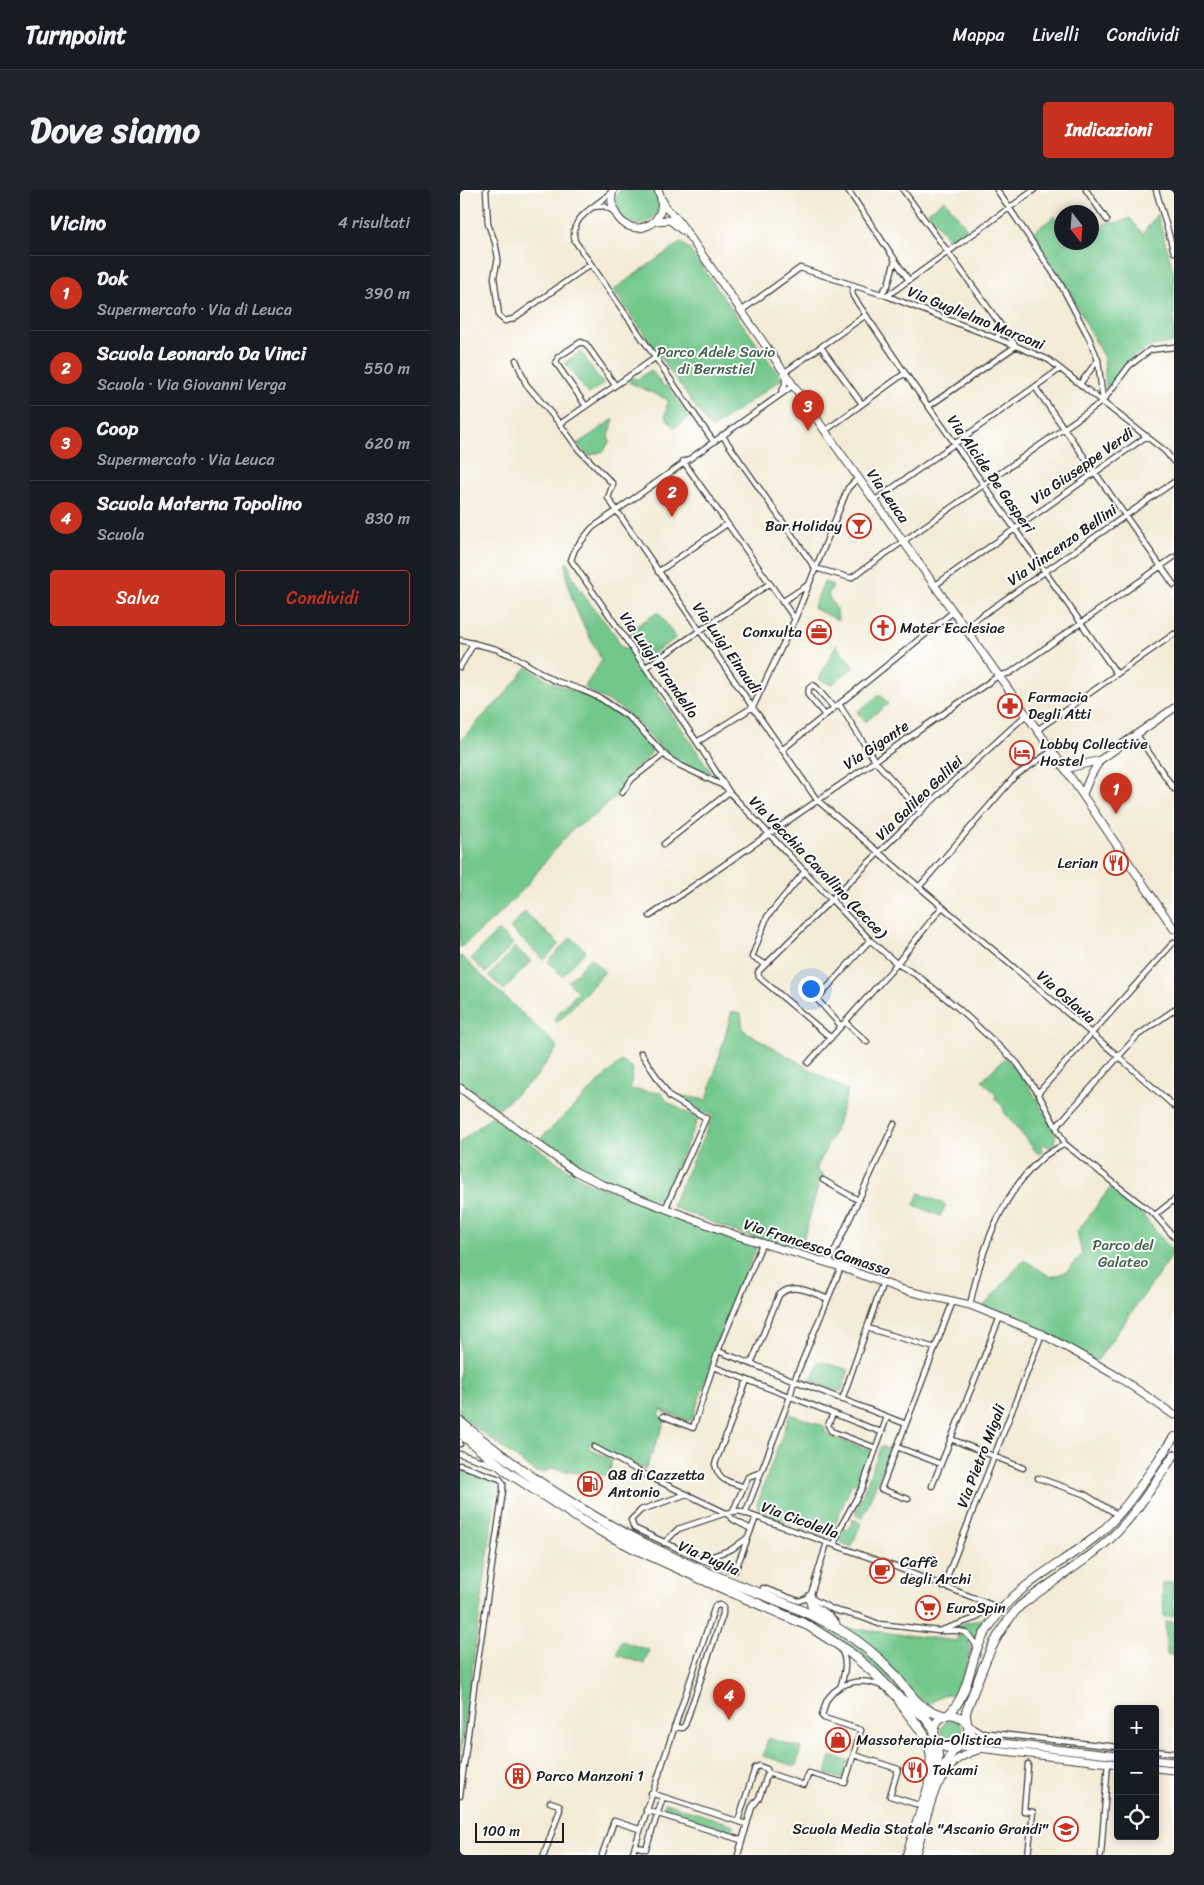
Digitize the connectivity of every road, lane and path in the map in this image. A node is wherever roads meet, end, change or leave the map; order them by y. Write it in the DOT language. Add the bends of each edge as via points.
graph roads {
  1 [pos="486,190"];
  2 [pos="613,190"];
  3 [pos="658,190"];
  4 [pos="848,190"];
  5 [pos="903,190"];
  6 [pos="997,190"];
  7 [pos="1034,190"];
  8 [pos="1086,190"];
  9 [pos="1156,190"];
  10 [pos="662,200"];
  11 [pos="1009,207"];
  12 [pos="592,208"];
  13 [pos="615,212"];
  14 [pos="656,220"];
  15 [pos="1107,220"];
  16 [pos="690,238"];
  17 [pos="948,252"];
  18 [pos="1174,252"];
  19 [pos="895,260"];
  20 [pos="591,264"];
  21 [pos="908,280"];
  22 [pos="854,285"];
  23 [pos="881,294"];
  24 [pos="887,296"];
  25 [pos="741,311"];
  26 [pos="866,315"];
  27 [pos="1002,326"];
  28 [pos="997,338"];
  29 [pos="1016,346"];
  30 [pos="821,347"];
  31 [pos="1174,347"];
  32 [pos="655,358"];
  33 [pos="516,360"];
  34 [pos="1098,360"];
  35 [pos="1060,369"];
  36 [pos="785,372"];
  37 [pos="905,373"];
  38 [pos="1080,384"];
  39 [pos="615,385"];
  40 [pos="794,385"];
  41 [pos="1035,387"];
  42 [pos="781,394"];
  43 [pos="1103,401"];
  44 [pos="862,404"];
  45 [pos="586,406"];
  46 [pos="929,406"];
  47 [pos="560,424"];
  48 [pos="1064,428"];
  49 [pos="825,431"];
  50 [pos="722,435"];
  51 [pos="1147,436"];
  52 [pos="713,441"];
  53 [pos="955,444"];
  54 [pos="683,461"];
  55 [pos="1174,462"];
  56 [pos="1096,472"];
  57 [pos="858,478"];
  58 [pos="1174,482"];
  59 [pos="984,485"];
  60 [pos="874,501"];
  61 [pos="616,509"];
  62 [pos="1126,516"];
  63 [pos="727,524"];
  64 [pos="1015,529"];
  65 [pos="903,542"];
  66 [pos="1174,557"];
  67 [pos="1161,566"];
  68 [pos="815,568"];
  69 [pos="658,572"];
  70 [pos="1045,573"];
  71 [pos="769,584"];
  72 [pos="809,585"];
  73 [pos="1174,585"];
  74 [pos="934,586"];
  75 [pos="782,602"];
  76 [pos="952,612"];
  77 [pos="794,619"];
  78 [pos="1080,622"];
  79 [pos="964,628"];
  80 [pos="700,631"];
  81 [pos="1174,634"];
  82 [pos="460,640"];
  83 [pos="474,643"];
  84 [pos="460,667"];
  85 [pos="646,667"];
  86 [pos="1118,674"];
  87 [pos="998,676"];
  88 [pos="836,706"];
  89 [pos="753,707"];
  90 [pos="1174,708"];
  91 [pos="825,715"];
  92 [pos="1026,715"];
  93 [pos="1037,730"];
  94 [pos="1137,735"];
  95 [pos="697,742"];
  96 [pos="782,750"];
  97 [pos="1052,751"];
  98 [pos="664,754"];
  99 [pos="1100,760"];
  100 [pos="876,761"];
  101 [pos="1066,769"];
  102 [pos="725,786"];
  103 [pos="1174,789"];
  104 [pos="729,792"];
  105 [pos="622,793"];
  106 [pos="1083,794"];
  107 [pos="818,800"];
  108 [pos="921,812"];
  109 [pos="767,834"];
  110 [pos="664,844"];
  111 [pos="880,853"];
  112 [pos="805,871"];
  113 [pos="920,887"];
  114 [pos="831,900"];
  115 [pos="942,907"];
  116 [pos="650,916"];
  117 [pos="1174,929"];
  118 [pos="870,940"];
  119 [pos="1174,942"];
  120 [pos="896,963"];
  121 [pos="766,964"];
  122 [pos="1174,1010"];
  123 [pos="845,1022"];
  124 [pos="841,1026"];
  125 [pos="1091,1034"];
  126 [pos="830,1038"];
  127 [pos="867,1042"];
  128 [pos="641,1053"];
  129 [pos="1119,1057"];
  130 [pos="808,1063"];
  131 [pos="460,1088"];
  132 [pos="1038,1093"];
  133 [pos="1174,1106"];
  134 [pos="894,1124"];
  135 [pos="1057,1126"];
  136 [pos="1065,1144"];
  137 [pos="823,1180"];
  138 [pos="858,1200"];
  139 [pos="1174,1200"];
  140 [pos="665,1209"];
  141 [pos="1155,1215"];
  142 [pos="1174,1237"];
  143 [pos="762,1244"];
  144 [pos="829,1263"];
  145 [pos="841,1267"];
  146 [pos="883,1282"];
  147 [pos="828,1299"];
  148 [pos="953,1301"];
  149 [pos="970,1305"];
  150 [pos="1000,1317"];
  151 [pos="867,1328"];
  152 [pos="1042,1334"];
  153 [pos="935,1348"];
  154 [pos="718,1351"];
  155 [pos="751,1364"];
  156 [pos="714,1367"];
  157 [pos="747,1380"];
  158 [pos="794,1381"];
  159 [pos="790,1397"];
  160 [pos="842,1400"];
  161 [pos="833,1414"];
  162 [pos="1174,1415"];
  163 [pos="663,1416"];
  164 [pos="887,1417"];
  165 [pos="460,1422"];
  166 [pos="906,1424"];
  167 [pos="881,1432"];
  168 [pos="460,1433"];
  169 [pos="951,1438"];
  170 [pos="1174,1438"];
  171 [pos="897,1447"];
  172 [pos="594,1448"];
  173 [pos="876,1448"];
  174 [pos="460,1454"];
  175 [pos="1174,1455"];
  176 [pos="994,1456"];
  177 [pos="941,1464"];
  178 [pos="460,1465"];
  179 [pos="1023,1468"];
  180 [pos="761,1472"];
  181 [pos="509,1473"];
  182 [pos="1038,1478"];
  183 [pos="932,1486"];
  184 [pos="744,1487"];
  185 [pos="687,1494"];
  186 [pos="908,1499"];
  187 [pos="736,1511"];
  188 [pos="726,1513"];
  189 [pos="745,1514"];
  190 [pos="1118,1515"];
  191 [pos="756,1517"];
  192 [pos="734,1520"];
  193 [pos="751,1529"];
  194 [pos="748,1538"];
  195 [pos="828,1542"];
  196 [pos="664,1544"];
  197 [pos="834,1545"];
  198 [pos="702,1560"];
  199 [pos="943,1587"];
  200 [pos="764,1588"];
  201 [pos="810,1598"];
  202 [pos="982,1602"];
  203 [pos="1002,1609"];
  204 [pos="841,1630"];
  205 [pos="939,1631"];
  206 [pos="836,1643"];
  207 [pos="977,1648"];
  208 [pos="691,1677"];
  209 [pos="700,1680"];
  210 [pos="841,1685"];
  211 [pos="895,1694"];
  212 [pos="947,1715"];
  213 [pos="968,1726"];
  214 [pos="674,1727"];
  215 [pos="934,1729"];
  216 [pos="936,1740"];
  217 [pos="958,1747"];
  218 [pos="1114,1747"];
  219 [pos="981,1749"];
  220 [pos="1159,1751"];
  221 [pos="1174,1753"];
  222 [pos="854,1755"];
  223 [pos="1109,1755"];
  224 [pos="1114,1756"];
  225 [pos="1159,1760"];
  226 [pos="1174,1762"];
  227 [pos="1108,1763"];
  228 [pos="1028,1764"];
  229 [pos="1114,1764"];
  230 [pos="1159,1768"];
  231 [pos="1174,1770"];
  232 [pos="768,1773"];
  233 [pos="933,1784"];
  234 [pos="651,1794"];
  235 [pos="460,1796"];
  236 [pos="663,1797"];
  237 [pos="550,1802"];
  238 [pos="922,1806"];
  239 [pos="646,1810"];
  240 [pos="658,1814"];
  241 [pos="738,1821"];
  242 [pos="746,1824"];
  243 [pos="639,1830"];
  244 [pos="742,1840"];
  245 [pos="634,1846"];
  246 [pos="544,1855"];
  247 [pos="602,1855"];
  248 [pos="632,1855"];
  249 [pos="738,1855"];
  250 [pos="907,1855"];
  251 [pos="915,1855"];
  252 [pos="1028,1855"];
  253 [pos="1101,1855"];
  1 -- 20 [label="street" via="488,224 498,258 494,277 499,316 505,321 513,319"];
  2 -- 12 [label="street"];
  2 -- 13 [label="main road" via="611,204"];
  3 -- 10 [label="main road, Via Leuca"];
  4 -- 19 [label="street"];
  5 -- 17 [label="street"];
  6 -- 11 [label="street"];
  7 -- 11 [label="street"];
  8 -- 15 [label="street"];
  9 -- 18 [label="street"];
  10 -- 14 [label="main road"];
  10 -- 16 [label="main road, Via Leuca"];
  11 -- 17 [label="street"];
  11 -- 34 [label="street" via="1060,283"];
  12 -- 13 [label="street" via="607,206"];
  12 -- 20 [label="street" via="578,221 574,230 575,241"];
  13 -- 14 [label="main road" via="618,220 628,226 643,227"];
  14 -- 16 [label="main road, Via Leuca" via="670,220"];
  16 -- 25 [label="main road, Via Leuca"];
  17 -- 21 [label="street"];
  17 -- 27 [label="street"];
  19 -- 21 [label="street"];
  19 -- 23 [label="street" via="888,285"];
  20 -- 32 [label="street"];
  21 -- 24 [label="street"];
  22 -- 23 [label="street, Via Guglielmo Marconi"];
  22 -- 25 [label="street, Via Guglielmo Marconi" via="800,268"];
  22 -- 26 [label="street, Via Alcide De Gasperi" via="853,296"];
  23 -- 24 [label="street, Via Guglielmo Marconi"];
  24 -- 28 [label="street, Via Guglielmo Marconi"];
  25 -- 36 [label="main road, Via Leuca"];
  26 -- 30 [label="street"];
  26 -- 37 [label="street, Via Alcide De Gasperi"];
  27 -- 28 [label="street"];
  27 -- 29 [label="street"];
  28 -- 29 [label="street, Via Guglielmo Marconi"];
  29 -- 35 [label="street, Via Guglielmo Marconi" via="1049,360"];
  29 -- 46 [label="street"];
  30 -- 36 [label="street"];
  30 -- 44 [label="street"];
  31 -- 43 [label="street" via="1150,350 1129,366"];
  32 -- 39 [label="street"];
  32 -- 52 [label="street"];
  33 -- 47 [label="street" via="526,384"];
  34 -- 38 [label="street"];
  34 -- 43 [label="street"];
  35 -- 38 [label="street, Via Guglielmo Marconi"];
  35 -- 41 [label="street"];
  36 -- 40 [label="main road, Via Leuca"];
  36 -- 42 [label="street"];
  37 -- 44 [label="street"];
  37 -- 46 [label="street, Via Alcide De Gasperi"];
  38 -- 43 [label="street, Via Guglielmo Marconi"];
  39 -- 45 [label="street"];
  39 -- 45 [label="street" via="586,344 581,342 558,357 556,362"];
  40 -- 42 [label="street"];
  40 -- 49 [label="main road, Via Leuca"];
  41 -- 48 [label="street"];
  41 -- 53 [label="street"];
  42 -- 50 [label="street"];
  43 -- 48 [label="street"];
  43 -- 51 [label="street, Via Guglielmo Marconi"];
  44 -- 49 [label="street"];
  45 -- 47 [label="street"];
  46 -- 53 [label="street, Via Alcide De Gasperi"];
  47 -- 61 [label="street" via="579,450 613,484 608,498"];
  48 -- 56 [label="street"];
  48 -- 59 [label="street"];
  49 -- 57 [label="main road, Via Leuca"];
  50 -- 52 [label="street"];
  50 -- 68 [label="street"];
  51 -- 55 [label="street, Via Guglielmo Marconi"];
  51 -- 56 [label="street, Via Giuseppe Verdi"];
  52 -- 54 [label="street"];
  53 -- 59 [label="street, Via Alcide De Gasperi"];
  53 -- 60 [label="street"];
  54 -- 61 [label="street"];
  54 -- 63 [label="street"];
  56 -- 62 [label="street"];
  56 -- 64 [label="street, Via Giuseppe Verdi"];
  57 -- 60 [label="main road, Via Leuca"];
  57 -- 68 [label="street" via="848,488"];
  58 -- 62 [label="street, Via Vincenzo Bellini"];
  59 -- 64 [label="street, Via Alcide De Gasperi"];
  59 -- 65 [label="street"];
  60 -- 65 [label="main road, Via Leuca"];
  61 -- 69 [label="street, Via Luigi Einaudi"];
  61 -- 85 [label="street, Via Luigi Pirandello" via="592,528 571,560"];
  62 -- 67 [label="street"];
  62 -- 70 [label="street, Via Vincenzo Bellini"];
  63 -- 69 [label="street"];
  63 -- 71 [label="street"];
  64 -- 70 [label="street, Via Alcide De Gasperi"];
  64 -- 74 [label="street, Via Giuseppe Verdi"];
  65 -- 68 [label="street" via="851,578"];
  65 -- 74 [label="main road, Via Leuca"];
  66 -- 67 [label="street, Via Gigante"];
  67 -- 73 [label="street"];
  67 -- 78 [label="street, Via Gigante"];
  68 -- 72 [label="street"];
  69 -- 80 [label="street, Via Luigi Einaudi"];
  70 -- 78 [label="street, Via Alcide De Gasperi"];
  70 -- 79 [label="street, Via Vincenzo Bellini"];
  71 -- 75 [label="street"];
  71 -- 80 [label="street"];
  72 -- 75 [label="street"];
  72 -- 77 [label="street"];
  74 -- 76 [label="main road, Via Leuca"];
  75 -- 77 [label="street"];
  76 -- 79 [label="main road, Via Leuca"];
  76 -- 88 [label="street"];
  77 -- 89 [label="street"];
  78 -- 86 [label="street, Via Alcide De Gasperi"];
  78 -- 87 [label="street, Via Gigante" via="1010,673"];
  79 -- 87 [label="main road, Via Leuca"];
  80 -- 85 [label="street"];
  80 -- 89 [label="street, Via Luigi Einaudi"];
  81 -- 86 [label="street"];
  82 -- 83 [label="street"];
  83 -- 84 [label="street"];
  83 -- 98 [label="street" via="515,657 553,680 600,698 630,718"];
  85 -- 95 [label="street, Via Luigi Pirandello"];
  86 -- 93 [label="street"];
  87 -- 92 [label="main road, Via Leuca"];
  87 -- 100 [label="street, Via Gigante"];
  88 -- 91 [label="street"];
  88 -- 91 [label="street" via="816,687 808,688 808,695"];
  88 -- 100 [label="street"];
  89 -- 95 [label="street"];
  89 -- 96 [label="street, Via Luigi Einaudi"];
  90 -- 94 [label="main road"];
  91 -- 96 [label="street"];
  92 -- 93 [label="main road, Via Leuca"];
  92 -- 108 [label="street, Via Galileo Galilei"];
  93 -- 97 [label="main road, Via Leuca"];
  94 -- 99 [label="main road"];
  94 -- 103 [label="street"];
  95 -- 102 [label="street, Via Luigi Pirandello"];
  96 -- 107 [label="street, Via Luigi Einaudi"];
  97 -- 101 [label="main road, Via Leuca"];
  97 -- 113 [label="street" via="1015,776"];
  98 -- 102 [label="street" via="679,765"];
  98 -- 105 [label="street" via="632,779"];
  99 -- 101 [label="main road"];
  99 -- 106 [label="main road"];
  100 -- 107 [label="street, Via Gigante"];
  100 -- 108 [label="street"];
  101 -- 106 [label="main road, Via Leuca"];
  102 -- 104 [label="street, Via Vecchia Cavallino (Lecce)"];
  104 -- 109 [label="street, Via Vecchia Cavallino (Lecce)"];
  104 -- 110 [label="street"];
  106 -- 117 [label="main road, Via Leuca"];
  107 -- 109 [label="street, Via Gigante"];
  107 -- 111 [label="street, Via Luigi Einaudi"];
  108 -- 111 [label="street, Via Galileo Galilei"];
  109 -- 112 [label="street, Via Vecchia Cavallino (Lecce)"];
  109 -- 116 [label="street, Via Gigante"];
  111 -- 113 [label="street, Via Oslavia"];
  111 -- 114 [label="street, Via Galileo Galilei"];
  112 -- 114 [label="street, Via Vecchia Cavallino (Lecce)"];
  112 -- 121 [label="street" via="767,917 752,957"];
  113 -- 115 [label="street, Via Oslavia"];
  114 -- 118 [label="street, Via Vecchia Cavallino (Lecce)"];
  114 -- 121 [label="street, Via Galileo Galilei"];
  115 -- 120 [label="street"];
  115 -- 125 [label="street, Via Oslavia"];
  118 -- 120 [label="street, Via Vecchia Cavallino (Lecce)"];
  118 -- 124 [label="street" via="816,999"];
  119 -- 125 [label="street"];
  120 -- 123 [label="street"];
  120 -- 132 [label="street, Via Vecchia Cavallino (Lecce)" via="958,1008 1017,1063"];
  121 -- 126 [label="street, Via Galileo Galilei" via="758,972 759,977"];
  122 -- 129 [label="street" via="1137,1036"];
  123 -- 124 [label="street"];
  123 -- 127 [label="street"];
  124 -- 126 [label="street"];
  125 -- 129 [label="street, Via Oslavia"];
  125 -- 132 [label="street"];
  126 -- 130 [label="street"];
  128 -- 140 [label="street" via="670,1098 706,1118"];
  129 -- 133 [label="street, Via Oslavia"];
  129 -- 135 [label="street"];
  131 -- 140 [label="main road, Via Francesco Camassa" via="576,1172"];
  132 -- 135 [label="street, Via Vecchia Cavallino (Lecce)"];
  134 -- 138 [label="street"];
  135 -- 136 [label="street, Via Vecchia Cavallino (Lecce)"];
  136 -- 141 [label="street"];
  136 -- 149 [label="street" via="1043,1157 1007,1201 988,1239"];
  137 -- 138 [label="street"];
  138 -- 144 [label="street"];
  139 -- 141 [label="street"];
  140 -- 143 [label="main road, Via Francesco Camassa"];
  141 -- 142 [label="street"];
  143 -- 144 [label="main road, Via Francesco Camassa"];
  143 -- 154 [label="street"];
  144 -- 145 [label="main road, Via Francesco Camassa"];
  145 -- 146 [label="main road, Via Francesco Camassa"];
  145 -- 147 [label="street"];
  146 -- 148 [label="main road, Via Francesco Camassa"];
  146 -- 151 [label="street"];
  147 -- 155 [label="street" via="797,1287 784,1290 779,1295"];
  147 -- 158 [label="street"];
  148 -- 149 [label="main road, Via Francesco Camassa"];
  148 -- 153 [label="street"];
  149 -- 150 [label="main road, Via Francesco Camassa"];
  150 -- 152 [label="main road, Via Francesco Camassa"];
  150 -- 169 [label="street"];
  151 -- 153 [label="street"];
  151 -- 160 [label="street"];
  152 -- 162 [label="main road, Via Francesco Camassa" via="1120,1378"];
  152 -- 176 [label="street, Via Pietro Migali"];
  153 -- 166 [label="street"];
  154 -- 155 [label="street"];
  154 -- 156 [label="street"];
  155 -- 158 [label="street"];
  156 -- 157 [label="street"];
  156 -- 163 [label="street" via="693,1428"];
  157 -- 159 [label="street"];
  157 -- 184 [label="street" via="715,1464 722,1480"];
  158 -- 159 [label="street"];
  158 -- 160 [label="street"];
  159 -- 161 [label="street"];
  159 -- 180 [label="street"];
  160 -- 164 [label="street"];
  161 -- 167 [label="street"];
  161 -- 173 [label="street" via="828,1426 831,1432"];
  164 -- 166 [label="street"];
  164 -- 167 [label="street"];
  165 -- 204 [label="highway, Via Puglia" via="523,1473 601,1521 700,1570"];
  166 -- 171 [label="street"];
  167 -- 173 [label="street"];
  168 -- 181 [label="highway, Via Puglia"];
  169 -- 176 [label="street"];
  169 -- 177 [label="street"];
  170 -- 190 [label="main road"];
  171 -- 177 [label="street"];
  171 -- 186 [label="street" via="881,1489"];
  172 -- 185 [label="street"];
  173 -- 197 [label="street" via="862,1488"];
  174 -- 181 [label="street" via="490,1462"];
  175 -- 213 [label="main road" via="1116,1533 1031,1596 1009,1617 982,1669 966,1712"];
  176 -- 179 [label="street"];
  176 -- 199 [label="street, Via Pietro Migali"];
  177 -- 183 [label="street"];
  178 -- 235 [label="street" via="500,1480 504,1491"];
  180 -- 184 [label="street" via="748,1478"];
  180 -- 189 [label="street"];
  181 -- 206 [label="highway, Via Puglia" via="613,1537 809,1626"];
  182 -- 190 [label="street" via="1084,1494"];
  184 -- 187 [label="street"];
  185 -- 188 [label="street"];
  185 -- 196 [label="street" via="641,1510 631,1520 634,1528"];
  187 -- 188 [label="street"];
  187 -- 189 [label="street, Via Cicolella"];
  187 -- 192 [label="street"];
  188 -- 192 [label="street"];
  188 -- 196 [label="street" via="678,1529"];
  189 -- 191 [label="street, Via Cicolella"];
  190 -- 203 [label="main road" via="1094,1538 1024,1588"];
  191 -- 193 [label="street"];
  191 -- 195 [label="street, Via Cicolella"];
  192 -- 193 [label="street"];
  193 -- 194 [label="street"];
  194 -- 198 [label="street" via="732,1550"];
  194 -- 198 [label="street" via="735,1571"];
  195 -- 197 [label="street, Via Cicolella"];
  195 -- 201 [label="street"];
  196 -- 198 [label="street"];
  197 -- 199 [label="street, Via Cicolella"];
  199 -- 202 [label="street, Via Cicolella"];
  200 -- 201 [label="street" via="799,1601"];
  201 -- 204 [label="highway" via="812,1606"];
  201 -- 205 [label="street" via="834,1610 879,1624"];
  202 -- 203 [label="street, Via Cicolella"];
  202 -- 205 [label="street" via="981,1613 976,1618"];
  203 -- 207 [label="main road"];
  204 -- 212 [label="highway, Via Puglia" via="875,1656 929,1711"];
  205 -- 207 [label="street" via="961,1630 970,1636"];
  206 -- 210 [label="street" via="846,1667"];
  206 -- 211 [label="highway, Via Puglia" via="872,1670"];
  207 -- 212 [label="main road" via="961,1699"];
  208 -- 209 [label="street"];
  208 -- 209 [label="street" via="715,1606 720,1605 723,1614"];
  208 -- 214 [label="street"];
  209 -- 214 [label="street" via="685,1725"];
  210 -- 211 [label="street" via="856,1681 876,1684"];
  210 -- 222 [label="street" via="828,1697 822,1716 861,1730"];
  211 -- 215 [label="highway, Via Puglia" via="924,1716"];
  211 -- 233 [label="highway" via="927,1740"];
  212 -- 213 [label="main road" via="962,1718"];
  212 -- 215 [label="main road"];
  213 -- 217 [label="main road" via="968,1736"];
  213 -- 218 [label="street" via="981,1732"];
  213 -- 223 [label="main road" via="977,1739 984,1741"];
  214 -- 234 [label="street"];
  215 -- 216 [label="main road"];
  216 -- 217 [label="main road" via="948,1749"];
  216 -- 233 [label="main road" via="938,1760"];
  217 -- 219 [label="main road"];
  217 -- 233 [label="main road"];
  219 -- 227 [label="main road"];
  219 -- 233 [label="main road" via="957,1760 944,1780"];
  220 -- 221 [label="street"];
  222 -- 232 [label="street" via="845,1783 809,1773 804,1785"];
  222 -- 238 [label="street" via="898,1770 890,1796"];
  223 -- 224 [label="main road"];
  223 -- 227 [label="street"];
  225 -- 226 [label="main road"];
  227 -- 229 [label="main road"];
  227 -- 253 [label="street"];
  228 -- 252 [label="street" via="1024,1811 1033,1812"];
  230 -- 231 [label="main road"];
  232 -- 241 [label="street" via="767,1768 755,1768"];
  232 -- 242 [label="street"];
  233 -- 238 [label="main road"];
  233 -- 251 [label="main road"];
  234 -- 236 [label="street"];
  234 -- 239 [label="street"];
  236 -- 240 [label="street"];
  236 -- 241 [label="street"];
  237 -- 246 [label="street" via="559,1805 560,1809"];
  238 -- 250 [label="main road"];
  239 -- 240 [label="street"];
  239 -- 243 [label="street"];
  240 -- 244 [label="street"];
  240 -- 245 [label="street" via="646,1849"];
  241 -- 242 [label="street"];
  242 -- 244 [label="street"];
  243 -- 245 [label="street"];
  243 -- 247 [label="street" via="614,1822"];
  244 -- 249 [label="street"];
  245 -- 248 [label="street"];
}
